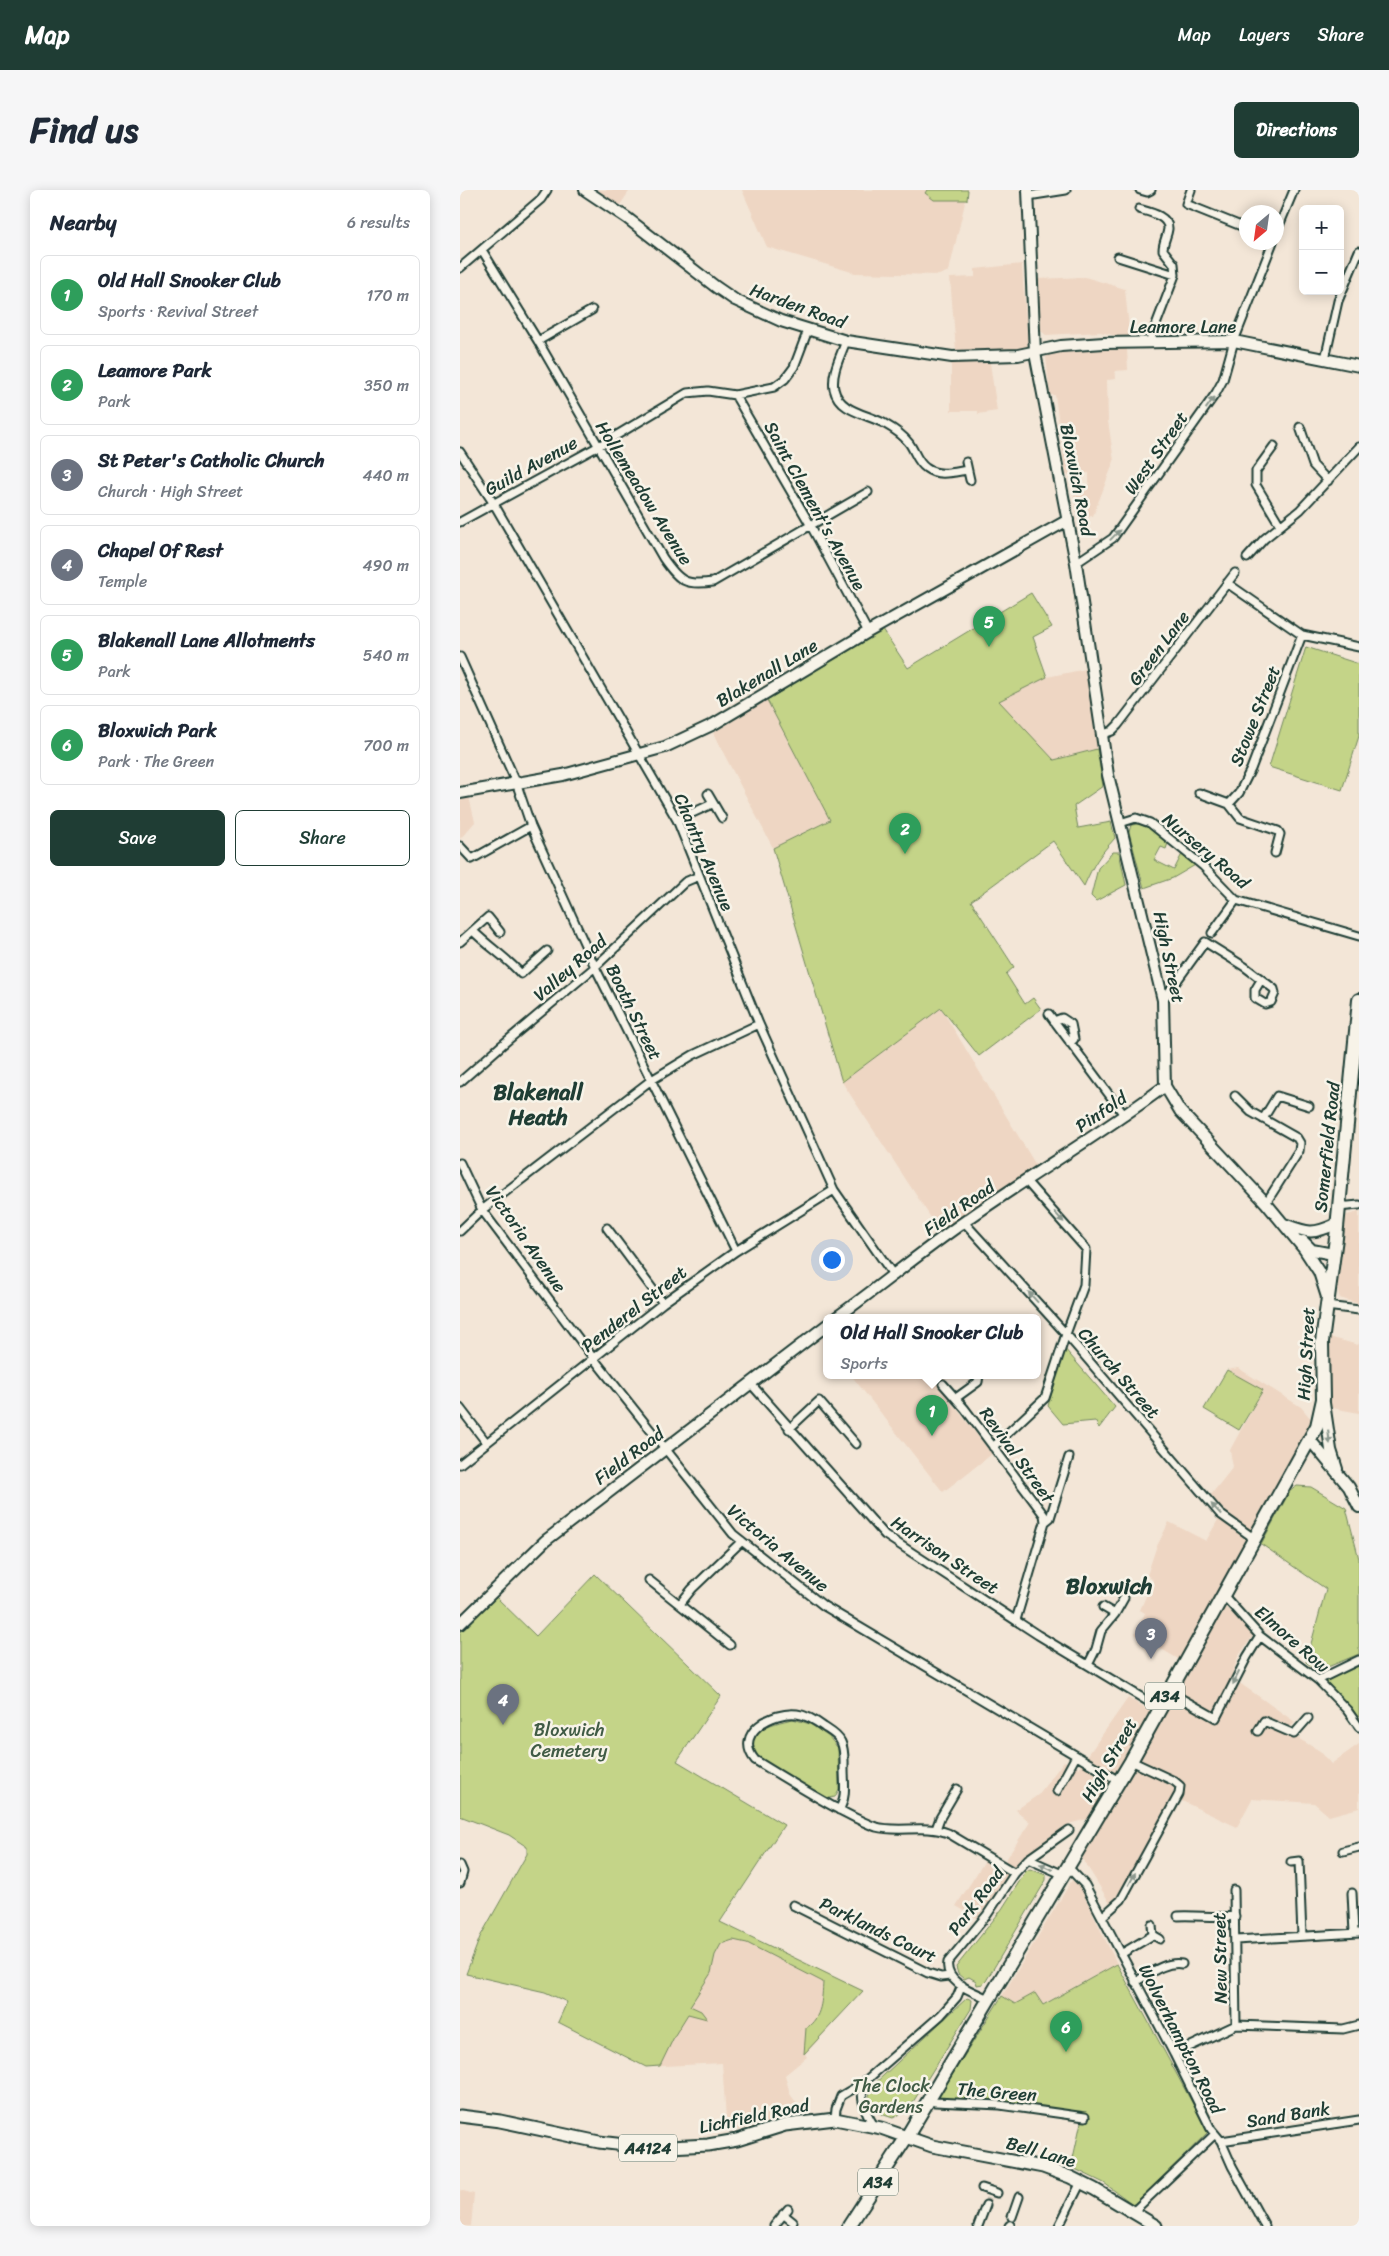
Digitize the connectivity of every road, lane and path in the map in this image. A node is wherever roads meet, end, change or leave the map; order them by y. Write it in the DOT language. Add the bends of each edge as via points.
graph roads {
  1 [pos="547,190"];
  2 [pos="585,190"];
  3 [pos="1066,190"];
  4 [pos="1140,190"];
  5 [pos="1151,190"];
  6 [pos="1191,190"];
  7 [pos="1294,190"];
  8 [pos="1028,193"];
  9 [pos="1140,209"];
  10 [pos="1284,214"];
  11 [pos="1239,225"];
  12 [pos="482,250"];
  13 [pos="1270,250"];
  14 [pos="1359,251"];
  15 [pos="1118,257"];
  16 [pos="460,268"];
  17 [pos="1176,275"];
  18 [pos="592,310"];
  19 [pos="808,330"];
  20 [pos="538,341"];
  21 [pos="846,341"];
  22 [pos="1234,342"];
  23 [pos="1149,343"];
  24 [pos="1035,353"];
  25 [pos="1325,359"];
  26 [pos="1359,366"];
  27 [pos="735,395"];
  28 [pos="1300,427"];
  29 [pos="1274,446"];
  30 [pos="1359,446"];
  31 [pos="597,447"];
  32 [pos="460,452"];
  33 [pos="970,480"];
  34 [pos="1328,481"];
  35 [pos="868,492"];
  36 [pos="494,504"];
  37 [pos="1068,520"];
  38 [pos="460,522"];
  39 [pos="1280,525"];
  40 [pos="811,526"];
  41 [pos="1248,558"];
  42 [pos="1076,563"];
  43 [pos="1235,573"];
  44 [pos="1228,583"];
  45 [pos="868,632"];
  46 [pos="1302,635"];
  47 [pos="1359,647"];
  48 [pos="460,657"];
  49 [pos="1101,735"];
  50 [pos="640,754"];
  51 [pos="1108,775"];
  52 [pos="516,782"];
  53 [pos="460,793"];
  54 [pos="1199,793"];
  55 [pos="708,794"];
  56 [pos="712,804"];
  57 [pos="1229,804"];
  58 [pos="722,818"];
  59 [pos="677,820"];
  60 [pos="1120,823"];
  61 [pos="531,826"];
  62 [pos="460,846"];
  63 [pos="1275,853"];
  64 [pos="698,876"];
  65 [pos="1236,900"];
  66 [pos="473,931"];
  67 [pos="500,932"];
  68 [pos="1212,933"];
  69 [pos="1359,936"];
  70 [pos="460,942"];
  71 [pos="547,951"];
  72 [pos="595,967"];
  73 [pos="1261,980"];
  74 [pos="1163,1000"];
  75 [pos="1359,1000"];
  76 [pos="1049,1014"];
  77 [pos="1054,1021"];
  78 [pos="758,1024"];
  79 [pos="1070,1043"];
  80 [pos="650,1080"];
  81 [pos="460,1082"];
  82 [pos="1165,1086"];
  83 [pos="1235,1096"];
  84 [pos="1309,1106"];
  85 [pos="1125,1116"];
  86 [pos="1263,1119"];
  87 [pos="460,1163"];
  88 [pos="1054,1163"];
  89 [pos="1026,1181"];
  90 [pos="834,1190"];
  91 [pos="1266,1203"];
  92 [pos="1359,1205"];
  93 [pos="1338,1207"];
  94 [pos="482,1210"];
  95 [pos="964,1222"];
  96 [pos="1284,1224"];
  97 [pos="1336,1224"];
  98 [pos="607,1228"];
  99 [pos="460,1231"];
  100 [pos="736,1251"];
  101 [pos="1333,1254"];
  102 [pos="894,1276"];
  103 [pos="1327,1302"];
  104 [pos="663,1303"];
  105 [pos="1359,1310"];
  106 [pos="841,1314"];
  107 [pos="823,1327"];
  108 [pos="1066,1334"];
  109 [pos="594,1360"];
  110 [pos="978,1379"];
  111 [pos="751,1384"];
  112 [pos="943,1384"];
  113 [pos="956,1398"];
  114 [pos="1324,1400"];
  115 [pos="460,1408"];
  116 [pos="789,1429"];
  117 [pos="1310,1440"];
  118 [pos="486,1442"];
  119 [pos="856,1444"];
  120 [pos="993,1447"];
  121 [pos="664,1450"];
  122 [pos="1069,1457"];
  123 [pos="460,1464"];
  124 [pos="1339,1474"];
  125 [pos="1359,1507"];
  126 [pos="1045,1522"];
  127 [pos="1255,1539"];
  128 [pos="742,1541"];
  129 [pos="649,1580"];
  130 [pos="1224,1596"];
  131 [pos="1124,1598"];
  132 [pos="680,1604"];
  133 [pos="1103,1607"];
  134 [pos="1115,1614"];
  135 [pos="1016,1620"];
  136 [pos="460,1624"];
  137 [pos="1260,1636"];
  138 [pos="730,1645"];
  139 [pos="1359,1660"];
  140 [pos="1088,1665"];
  141 [pos="1318,1680"];
  142 [pos="1168,1691"];
  143 [pos="1156,1706"];
  144 [pos="1220,1711"];
  145 [pos="1227,1715"];
  146 [pos="1308,1718"];
  147 [pos="1359,1727"];
  148 [pos="1258,1731"];
  149 [pos="1076,1756"];
  150 [pos="1131,1761"];
  151 [pos="1118,1781"];
  152 [pos="957,1789"];
  153 [pos="1057,1791"];
  154 [pos="839,1810"];
  155 [pos="936,1829"];
  156 [pos="1069,1830"];
  157 [pos="1359,1847"];
  158 [pos="1349,1852"];
  159 [pos="1028,1859"];
  160 [pos="1292,1862"];
  161 [pos="460,1865"];
  162 [pos="1066,1871"];
  163 [pos="1015,1873"];
  164 [pos="460,1883"];
  165 [pos="1234,1890"];
  166 [pos="1352,1893"];
  167 [pos="793,1905"];
  168 [pos="1178,1916"];
  169 [pos="1234,1916"];
  170 [pos="1102,1917"];
  171 [pos="1152,1925"];
  172 [pos="1356,1933"];
  173 [pos="1302,1936"];
  174 [pos="1236,1940"];
  175 [pos="1121,1954"];
  176 [pos="1182,1964"];
  177 [pos="950,1976"];
  178 [pos="1135,1982"];
  179 [pos="962,1986"];
  180 [pos="989,2000"];
  181 [pos="1236,2025"];
  182 [pos="1359,2026"];
  183 [pos="1174,2054"];
  184 [pos="863,2083"];
  185 [pos="928,2099"];
  186 [pos="460,2116"];
  187 [pos="1085,2117"];
  188 [pos="835,2119"];
  189 [pos="1359,2120"];
  190 [pos="874,2126"];
  191 [pos="1215,2134"];
  192 [pos="906,2138"];
  193 [pos="1221,2141"];
  194 [pos="1081,2182"];
  195 [pos="982,2188"];
  196 [pos="1019,2196"];
  197 [pos="1134,2211"];
  198 [pos="793,2222"];
  199 [pos="1010,2223"];
  200 [pos="774,2226"];
  201 [pos="849,2226"];
  202 [pos="978,2226"];
  203 [pos="1059,2226"];
  204 [pos="1156,2226"];
  205 [pos="1265,2226"];
  1 -- 12 [label="street" via="541,199"];
  2 -- 19 [label="street, Harden Road" via="735,300"];
  3 -- 8 [label="street"];
  4 -- 5 [label="street"];
  6 -- 11 [label="street" via="1186,204"];
  7 -- 10 [label="street"];
  8 -- 24 [label="street, Bloxwich Road"];
  9 -- 17 [label="street" via="1160,216 1167,223 1163,250 1174,264"];
  12 -- 16 [label="street"];
  12 -- 20 [label="street, Hollemeadow Avenue"];
  13 -- 22 [label="street, West Street"];
  14 -- 25 [label="street" via="1338,301"];
  15 -- 17 [label="street"];
  17 -- 23 [label="street"];
  18 -- 20 [label="street"];
  19 -- 21 [label="street, Harden Road"];
  19 -- 27 [label="street, Guild Avenue" via="798,358 785,379 774,387"];
  20 -- 31 [label="street, Hollemeadow Avenue"];
  21 -- 24 [label="street, Harden Road" via="952,356"];
  21 -- 33 [label="street" via="835,374 834,389 840,401 898,432 927,469 940,474 966,466"];
  22 -- 23 [label="street, Leamore Lane"];
  22 -- 25 [label="street, Leamore Lane"];
  42 -- 22 [label="street, West Street, one-way" via="1114,538 1124,525 1216,393"];
  23 -- 24 [label="street, Leamore Lane" via="1061,346"];
  24 -- 37 [label="street, Bloxwich Road"];
  25 -- 26 [label="street, Leamore Lane"];
  27 -- 31 [label="street, Guild Avenue" via="708,391 687,393"];
  27 -- 40 [label="street, Saint Clement's Avenue"];
  28 -- 34 [label="street" via="1313,465"];
  29 -- 39 [label="street" via="1256,471 1256,485"];
  30 -- 34 [label="street"];
  31 -- 36 [label="street, Guild Avenue"];
  31 -- 40 [label="street, Hollemeadow Avenue" via="663,558 682,580 696,584 713,582"];
  32 -- 36 [label="street, Chantry Avenue"];
  34 -- 39 [label="street"];
  35 -- 40 [label="street, Hollemeadow Avenue"];
  36 -- 38 [label="street, Guild Avenue"];
  36 -- 50 [label="street, Chantry Avenue"];
  37 -- 42 [label="street, Bloxwich Road"];
  37 -- 45 [label="street, Blakenall Lane"];
  39 -- 41 [label="street"];
  40 -- 45 [label="street, Saint Clement's Avenue"];
  42 -- 49 [label="street, Bloxwich Road"];
  43 -- 44 [label="street, Green Lane"];
  44 -- 46 [label="street"];
  44 -- 49 [label="street, Green Lane" via="1118,726"];
  45 -- 50 [label="street, Blakenall Lane" via="714,724 689,737"];
  46 -- 47 [label="street"];
  46 -- 57 [label="street, Stowe Street" via="1250,769 1239,793"];
  48 -- 52 [label="street, Booth Street"];
  49 -- 51 [label="street, Bloxwich Road"];
  50 -- 52 [label="street, Blakenall Lane" via="563,775"];
  50 -- 59 [label="street, Chantry Avenue"];
  51 -- 60 [label="street, High Street"];
  52 -- 53 [label="street, Blakenall Lane"];
  52 -- 61 [label="street, Booth Street"];
  54 -- 57 [label="street"];
  55 -- 56 [label="street"];
  56 -- 58 [label="street"];
  56 -- 59 [label="street"];
  57 -- 63 [label="street" via="1240,818 1278,831"];
  59 -- 64 [label="street, Chantry Avenue"];
  60 -- 65 [label="street, Nursery Road" via="1136,818 1150,823 1203,866"];
  60 -- 74 [label="street, High Street"];
  61 -- 62 [label="street" via="472,859"];
  61 -- 72 [label="street, Booth Street"];
  64 -- 72 [label="street, Valley Road" via="686,882"];
  64 -- 78 [label="street, Chantry Avenue"];
  65 -- 68 [label="street"];
  65 -- 69 [label="street, Nursery Road"];
  66 -- 67 [label="street" via="488,918"];
  66 -- 70 [label="street"];
  66 -- 71 [label="street" via="506,957 521,974"];
  72 -- 80 [label="street, Booth Street"];
  72 -- 81 [label="street, Valley Road"];
  73 -- 74 [label="street" via="1205,942"];
  74 -- 82 [label="street, High Street"];
  75 -- 93 [label="highway, Somerfield Road / A34"];
  76 -- 77 [label="street"];
  77 -- 79 [label="street"];
  77 -- 79 [label="street" via="1062,1018 1071,1024 1074,1039"];
  78 -- 80 [label="street"];
  78 -- 90 [label="street, Chantry Avenue"];
  79 -- 85 [label="street"];
  80 -- 94 [label="street"];
  80 -- 100 [label="street, Booth Street"];
  82 -- 85 [label="street, Pinfold"];
  82 -- 91 [label="street, High Street" via="1180,1111"];
  83 -- 86 [label="street"];
  84 -- 86 [label="street" via="1275,1097"];
  85 -- 88 [label="street, Pinfold"];
  86 -- 91 [label="street" via="1297,1138 1301,1147"];
  87 -- 94 [label="street, Victoria Avenue"];
  88 -- 89 [label="street, Field Road"];
  89 -- 95 [label="street, Field Road"];
  89 -- 108 [label="street, one-way" via="1086,1249 1084,1285"];
  90 -- 100 [label="street, Penderel Street"];
  90 -- 102 [label="street, Chantry Avenue"];
  91 -- 96 [label="street, High Street"];
  92 -- 93 [label="street"];
  93 -- 97 [label="highway, Somerfield Road / A34"];
  94 -- 99 [label="street"];
  94 -- 109 [label="street, Victoria Avenue"];
  95 -- 102 [label="street, Field Road"];
  108 -- 95 [label="street, Church Street, one-way"];
  96 -- 97 [label="street" via="1318,1232"];
  96 -- 101 [label="street, High Street" via="1312,1250"];
  96 -- 103 [label="street, High Street" via="1318,1272"];
  97 -- 101 [label="highway, Somerfield Road / A34"];
  98 -- 104 [label="street"];
  100 -- 104 [label="street, Penderel Street"];
  101 -- 103 [label="highway, Somerfield Road / A34"];
  102 -- 106 [label="street, Field Road"];
  103 -- 105 [label="street"];
  103 -- 114 [label="highway, High Street / A34" via="1322,1342"];
  104 -- 109 [label="street, Penderel Street"];
  107 -- 111 [label="street, Field Road"];
  108 -- 120 [label="street" via="1045,1398"];
  127 -- 108 [label="street, Church Street, one-way" via="1220,1514"];
  109 -- 118 [label="street, Penderel Street"];
  109 -- 121 [label="street, Victoria Avenue"];
  110 -- 113 [label="street"];
  111 -- 116 [label="street, Harrison Street"];
  111 -- 121 [label="street, Field Road"];
  112 -- 113 [label="street, Revival Street"];
  113 -- 120 [label="street, Revival Street"];
  114 -- 117 [label="highway, High Street / A34"];
  114 -- 124 [label="street, one-way" via="1331,1450"];
  115 -- 118 [label="street"];
  116 -- 119 [label="street" via="818,1401"];
  116 -- 135 [label="street, Harrison Street" via="881,1532"];
  117 -- 124 [label="street"];
  117 -- 127 [label="highway, High Street / A34"];
  118 -- 123 [label="street, Penderel Street"];
  120 -- 126 [label="street, Revival Street" via="1040,1508"];
  121 -- 128 [label="street, Victoria Avenue" via="715,1515"];
  121 -- 136 [label="street, Field Road" via="545,1540"];
  122 -- 126 [label="street, Revival Street" via="1050,1518"];
  124 -- 125 [label="street"];
  126 -- 135 [label="street, Revival Street"];
  127 -- 130 [label="highway, High Street / A34"];
  128 -- 132 [label="street"];
  128 -- 149 [label="street, Victoria Avenue" via="824,1606"];
  129 -- 132 [label="street"];
  130 -- 137 [label="street, Elmore Row"];
  130 -- 142 [label="highway, High Street / A34"];
  131 -- 134 [label="street"];
  132 -- 138 [label="street"];
  133 -- 134 [label="street"];
  134 -- 140 [label="street" via="1101,1631"];
  135 -- 140 [label="street, Harrison Street"];
  137 -- 141 [label="street, Elmore Row"];
  137 -- 144 [label="street, one-way"];
  139 -- 141 [label="street"];
  140 -- 143 [label="street, Harrison Street"];
  141 -- 147 [label="street, Elmore Row"];
  142 -- 143 [label="highway, High Street / A34"];
  142 -- 144 [label="street" via="1216,1718"];
  143 -- 150 [label="highway, High Street / A34"];
  144 -- 145 [label="street"];
  146 -- 148 [label="street" via="1294,1734 1264,1721"];
  149 -- 151 [label="street, Victoria Avenue"];
  149 -- 153 [label="street"];
  150 -- 151 [label="highway, High Street / A34"];
  170 -- 150 [label="street, one-way" via="1120,1900 1179,1794 1180,1786 1174,1781"];
  151 -- 162 [label="highway, High Street / A34"];
  152 -- 155 [label="street"];
  154 -- 154 [label="street" via="755,1760 750,1753 749,1740 756,1726 778,1715 799,1714 820,1724 839,1739 845,1790"];
  154 -- 155 [label="street" via="883,1828"];
  155 -- 163 [label="street"];
  156 -- 159 [label="street, Park Road"];
  157 -- 158 [label="street"];
  162 -- 159 [label="street, Park Road, one-way"];
  159 -- 163 [label="street, Park Road"];
  160 -- 173 [label="street" via="1299,1861"];
  161 -- 164 [label="street" via="463,1872"];
  162 -- 170 [label="street, Wolverhampton Road" via="1085,1885"];
  162 -- 180 [label="highway, High Street / A34"];
  163 -- 177 [label="street, Park Road" via="987,1915 948,1962"];
  165 -- 169 [label="street, New Street"];
  166 -- 172 [label="street"];
  167 -- 177 [label="street, Parklands Court" via="928,1973"];
  168 -- 169 [label="street"];
  169 -- 174 [label="street, New Street"];
  170 -- 175 [label="street, Wolverhampton Road"];
  171 -- 175 [label="street" via="1157,1937"];
  172 -- 173 [label="street"];
  173 -- 174 [label="street"];
  174 -- 181 [label="street, New Street"];
  175 -- 178 [label="street, Wolverhampton Road"];
  176 -- 178 [label="street" via="1167,1964"];
  177 -- 179 [label="street"];
  178 -- 183 [label="street, Wolverhampton Road"];
  179 -- 180 [label="street"];
  179 -- 184 [label="street" via="942,2015"];
  180 -- 185 [label="highway, High Street / A34"];
  181 -- 182 [label="street" via="1343,2029"];
  181 -- 183 [label="street"];
  183 -- 191 [label="street, Wolverhampton Road"];
  184 -- 188 [label="street" via="841,2096"];
  184 -- 190 [label="street" via="864,2110"];
  185 -- 187 [label="street, The Green" via="1000,2105 1064,2118"];
  185 -- 192 [label="highway, High Street / A34"];
  186 -- 188 [label="main road, Lichfield Road / A4124" via="609,2144 650,2148 708,2145 785,2125"];
  188 -- 190 [label="main road, Lichfield Road / A4124"];
  189 -- 193 [label="street, Sand Bank"];
  190 -- 192 [label="main road, Lichfield Road / A4124"];
  191 -- 193 [label="street, Wolverhampton Road"];
  191 -- 197 [label="street"];
  192 -- 194 [label="main road, Bell Lane / A4124" via="1043,2168"];
  192 -- 201 [label="highway, A34"];
  193 -- 205 [label="street, Wolverhampton Road"];
  194 -- 197 [label="main road, Bell Lane / A4124"];
  194 -- 203 [label="street"];
  195 -- 202 [label="street" via="991,2197"];
  196 -- 199 [label="street"];
  197 -- 204 [label="main road, Bell Lane / A4124"];
  198 -- 200 [label="street" via="785,2211"];
}
